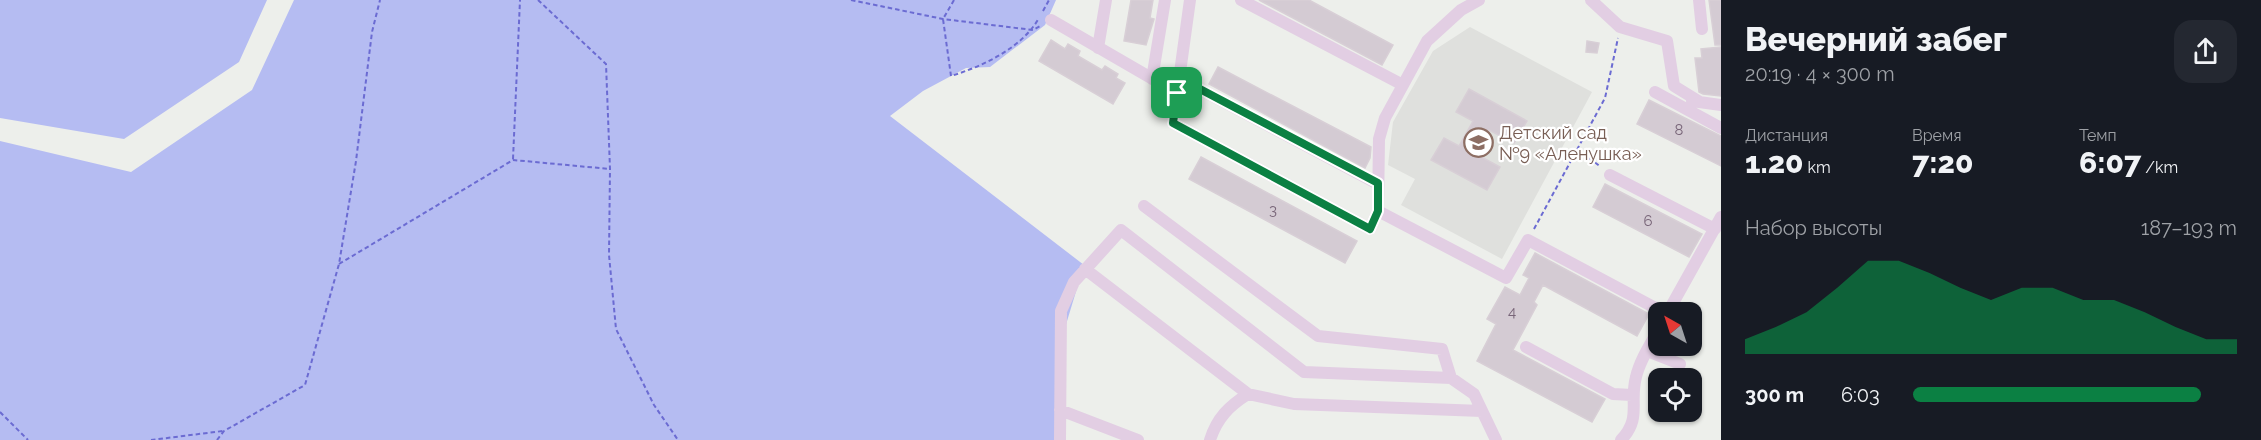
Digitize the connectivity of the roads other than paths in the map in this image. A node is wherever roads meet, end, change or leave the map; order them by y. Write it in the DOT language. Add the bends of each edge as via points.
graph roads {
  1 [pos="1106,0"];
  2 [pos="1165,0"];
  3 [pos="1190,0"];
  4 [pos="1241,0"];
  5 [pos="1479,0"];
  6 [pos="1591,0"];
  7 [pos="1699,0"];
  8 [pos="1051,20"];
  9 [pos="1702,29"];
  10 [pos="1098,48"];
  11 [pos="1179,78"];
  12 [pos="1152,79"];
  13 [pos="1403,85"];
  14 [pos="1177,93"];
  15 [pos="1700,102"];
  16 [pos="1721,105"];
  17 [pos="1721,128"];
  18 [pos="1610,175"];
  19 [pos="1378,183"];
  20 [pos="1144,206"];
  21 [pos="1378,211"];
  22 [pos="1721,217"];
  23 [pos="1715,229"];
  24 [pos="1086,269"];
  25 [pos="1674,302"];
  26 [pos="1648,304"];
  27 [pos="1526,347"];
  28 [pos="1648,350"];
  29 [pos="1644,357"];
  30 [pos="1680,364"];
  31 [pos="1451,378"];
  32 [pos="1248,394"];
  33 [pos="1632,395"];
  34 [pos="1060,410"];
  35 [pos="1482,411"];
  36 [pos="1060,440"];
  37 [pos="1138,440"];
  38 [pos="1210,440"];
  39 [pos="1496,440"];
  40 [pos="1621,440"];
  1 -- 10 [label="street"];
  2 -- 12 [label="street"];
  3 -- 11 [label="street"];
  4 -- 13 [label="street"];
  5 -- 13 [label="street" via="1461,10 1426,41"];
  6 -- 15 [label="street" via="1620,27 1667,41 1674,86"];
  7 -- 9 [label="street"];
  8 -- 10 [label="street"];
  10 -- 12 [label="street"];
  11 -- 14 [label="street"];
  11 -- 19 [label="street"];
  12 -- 14 [label="street"];
  13 -- 19 [label="street" via="1385,118 1379,139"];
  14 -- 21 [label="street" via="1173,123 1370,229"];
  15 -- 16 [label="street"];
  15 -- 17 [label="street" via="1660,95"];
  18 -- 23 [label="street"];
  19 -- 21 [label="street"];
  20 -- 31 [label="street" via="1318,336 1442,349"];
  21 -- 26 [label="street" via="1506,278 1528,240"];
  22 -- 23 [label="street"];
  23 -- 25 [label="street"];
  24 -- 31 [label="street" via="1121,230 1304,372"];
  24 -- 32 [label="street"];
  24 -- 34 [label="street" via="1074,282 1061,311"];
  27 -- 33 [label="street" via="1613,394"];
  28 -- 29 [label="street"];
  29 -- 30 [label="street"];
  29 -- 33 [label="street"];
  31 -- 35 [label="street" via="1474,394"];
  32 -- 35 [label="street" via="1294,404"];
  32 -- 38 [label="street" via="1228,406 1214,426"];
  33 -- 40 [label="street" via="1635,409 1631,429"];
  34 -- 36 [label="street"];
  34 -- 37 [label="street"];
  35 -- 39 [label="street"];
}
